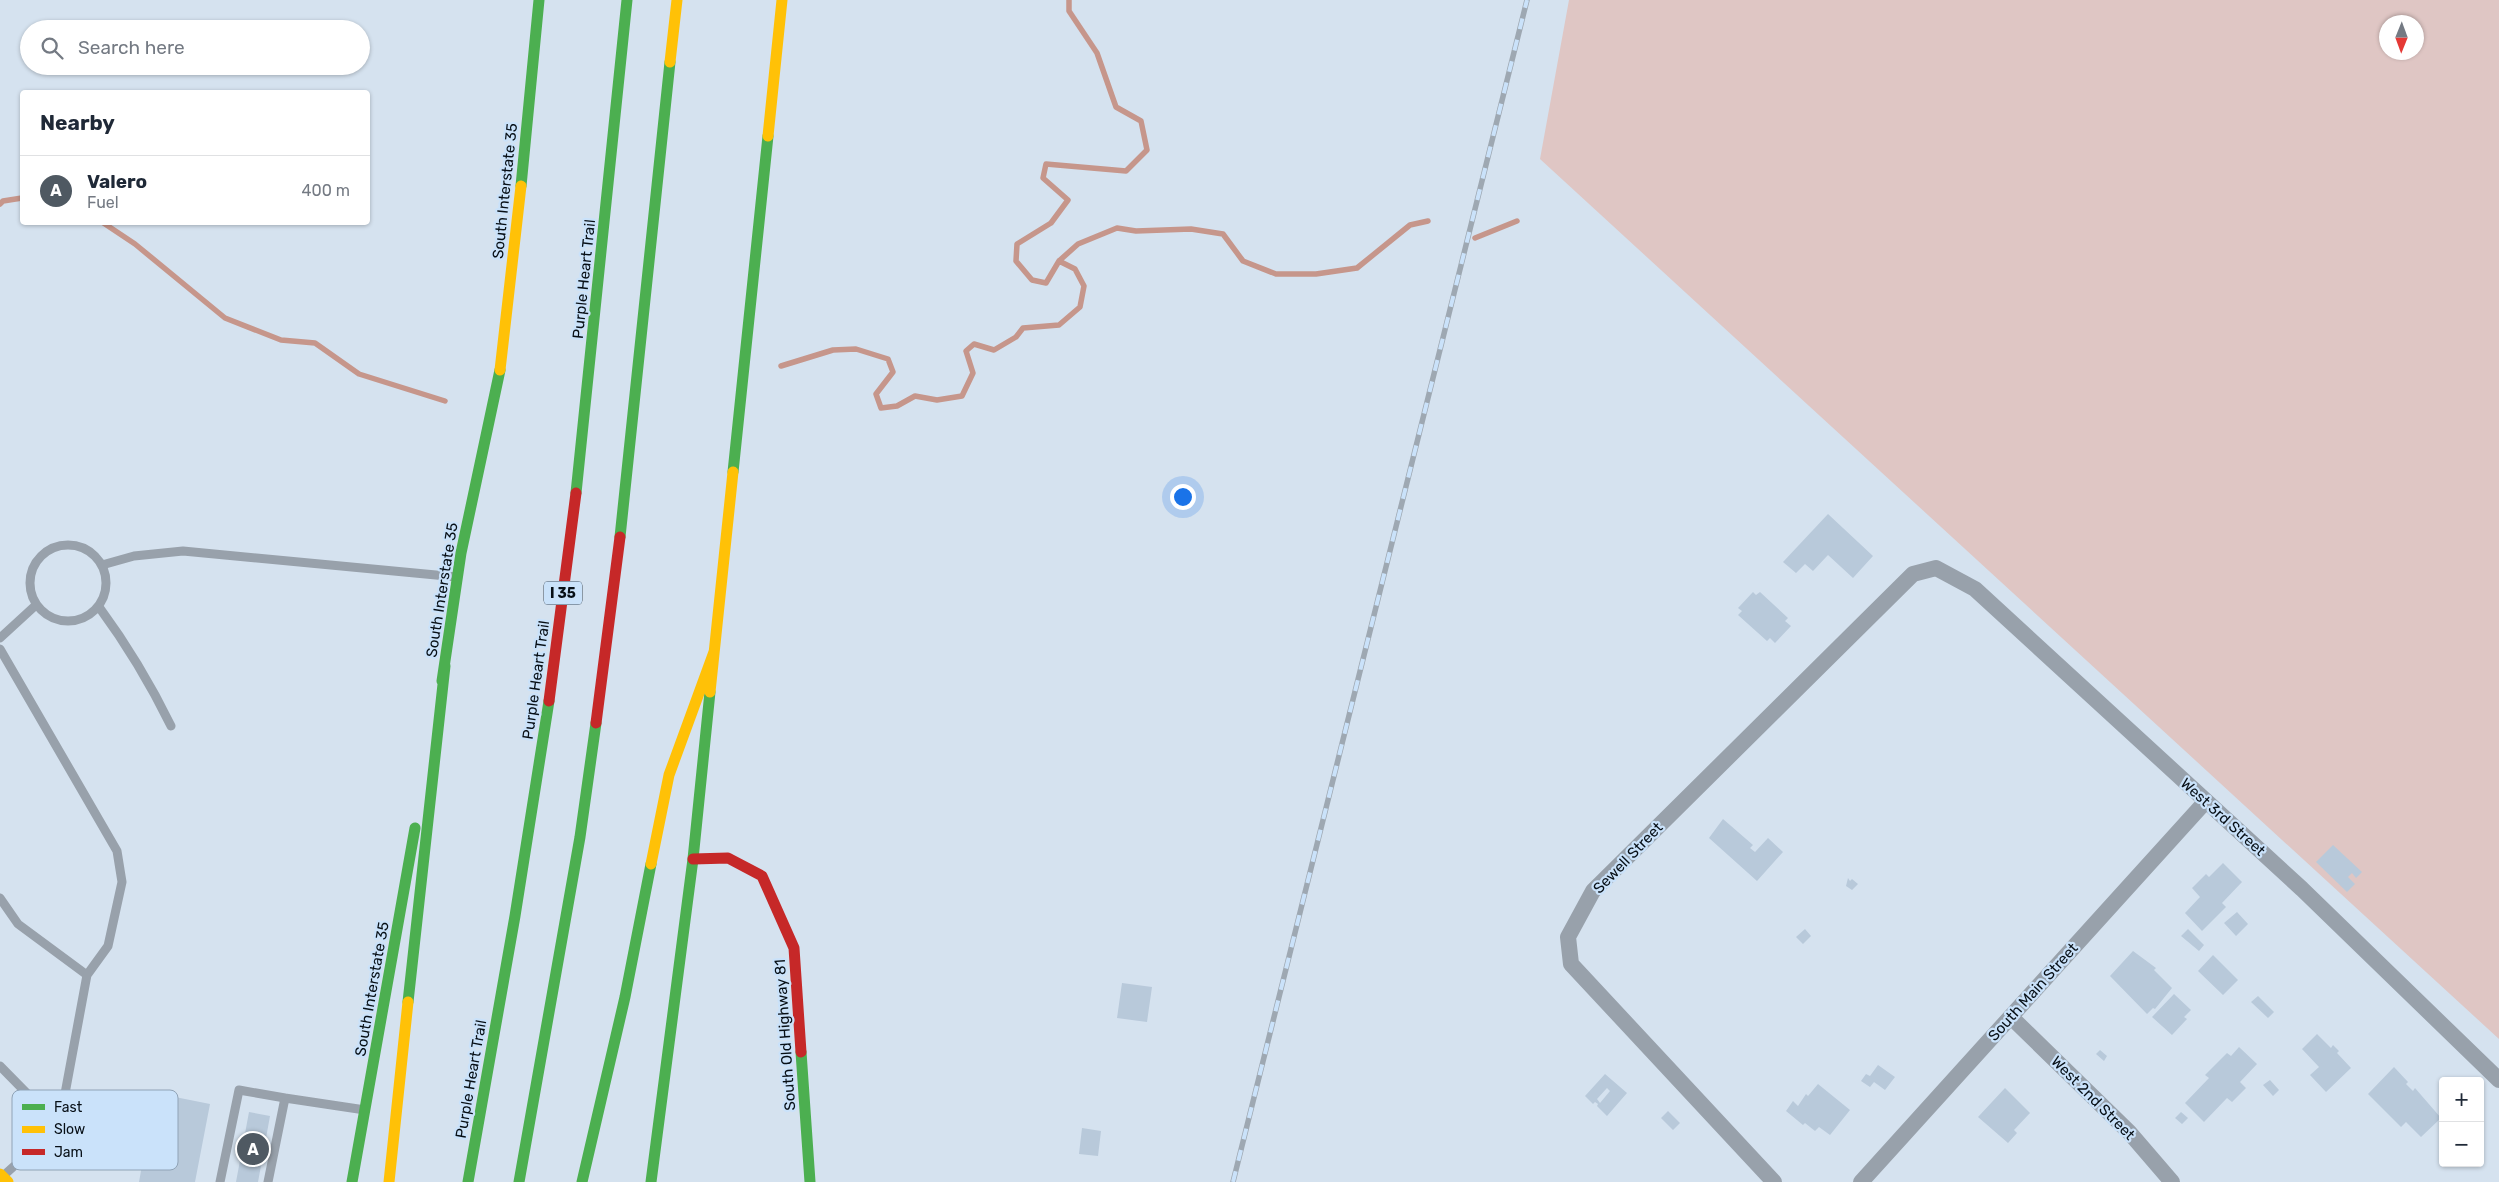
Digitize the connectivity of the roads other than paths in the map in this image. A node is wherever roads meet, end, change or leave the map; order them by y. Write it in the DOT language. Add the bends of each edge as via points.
graph roads {
  1 [pos="539,0"];
  2 [pos="627,0"];
  3 [pos="676,0"];
  4 [pos="782,0"];
  5 [pos="102,565"];
  6 [pos="1936,568"];
  7 [pos="458,577"];
  8 [pos="36,605"];
  9 [pos="99,607"];
  10 [pos="0,638"];
  11 [pos="0,648"];
  12 [pos="714,652"];
  13 [pos="445,666"];
  14 [pos="171,726"];
  15 [pos="2206,801"];
  16 [pos="693,859"];
  17 [pos="0,898"];
  18 [pos="87,975"];
  19 [pos="2011,1017"];
  20 [pos="0,1066"];
  21 [pos="2499,1080"];
  22 [pos="24,1090"];
  23 [pos="66,1090"];
  24 [pos="285,1098"];
  25 [pos="365,1110"];
  26 [pos="220,1182"];
  27 [pos="268,1182"];
  28 [pos="352,1182"];
  29 [pos="389,1182"];
  30 [pos="468,1182"];
  31 [pos="519,1182"];
  32 [pos="582,1182"];
  33 [pos="651,1182"];
  34 [pos="810,1182"];
  35 [pos="1774,1182"];
  36 [pos="1861,1182"];
  37 [pos="2172,1182"];
  1 -- 7 [label="main road, South Interstate 35" via="498,384"];
  2 -- 30 [label="main road, Purple Heart Trail / I 35" via="591,359 545,726 503,991"];
  3 -- 31 [label="main road" via="618,559 580,836"];
  4 -- 12 [label="main road"];
  5 -- 7 [label="lane" via="134,556 183,551"];
  5 -- 8 [label="lane" via="78,546 65,544 52,548 41,555 29,579"];
  5 -- 9 [label="lane" via="107,585"];
  6 -- 15 [label="street, West 3rd Street" via="1975,589"];
  6 -- 35 [label="street, Sewell Street" via="1913,574 1593,891 1568,937 1571,964"];
  7 -- 13 [label="main road, South Interstate 35"];
  8 -- 9 [label="lane" via="44,614 66,622 79,620"];
  8 -- 10 [label="lane"];
  9 -- 14 [label="lane" via="149,681"];
  11 -- 18 [label="lane" via="117,851 122,882 108,946"];
  12 -- 16 [label="main road"];
  12 -- 32 [label="main road" via="669,775 625,996"];
  13 -- 25 [label="main road, South Interstate 35"];
  13 -- 29 [label="main road"];
  15 -- 19 [label="street, South Main Street"];
  15 -- 21 [label="street, West 3rd Street"];
  16 -- 33 [label="main road"];
  16 -- 34 [label="main road, South Old Highway 81" via="728,858 762,876 794,948"];
  17 -- 18 [label="lane" via="18,924"];
  18 -- 23 [label="lane"];
  19 -- 36 [label="street, South Main Street"];
  19 -- 37 [label="street, West 2nd Street" via="2129,1132"];
  20 -- 22 [label="lane"];
  24 -- 25 [label="lane"];
  24 -- 26 [label="lane" via="239,1090"];
  24 -- 27 [label="lane"];
  25 -- 28 [label="main road, South Interstate 35"];
}
